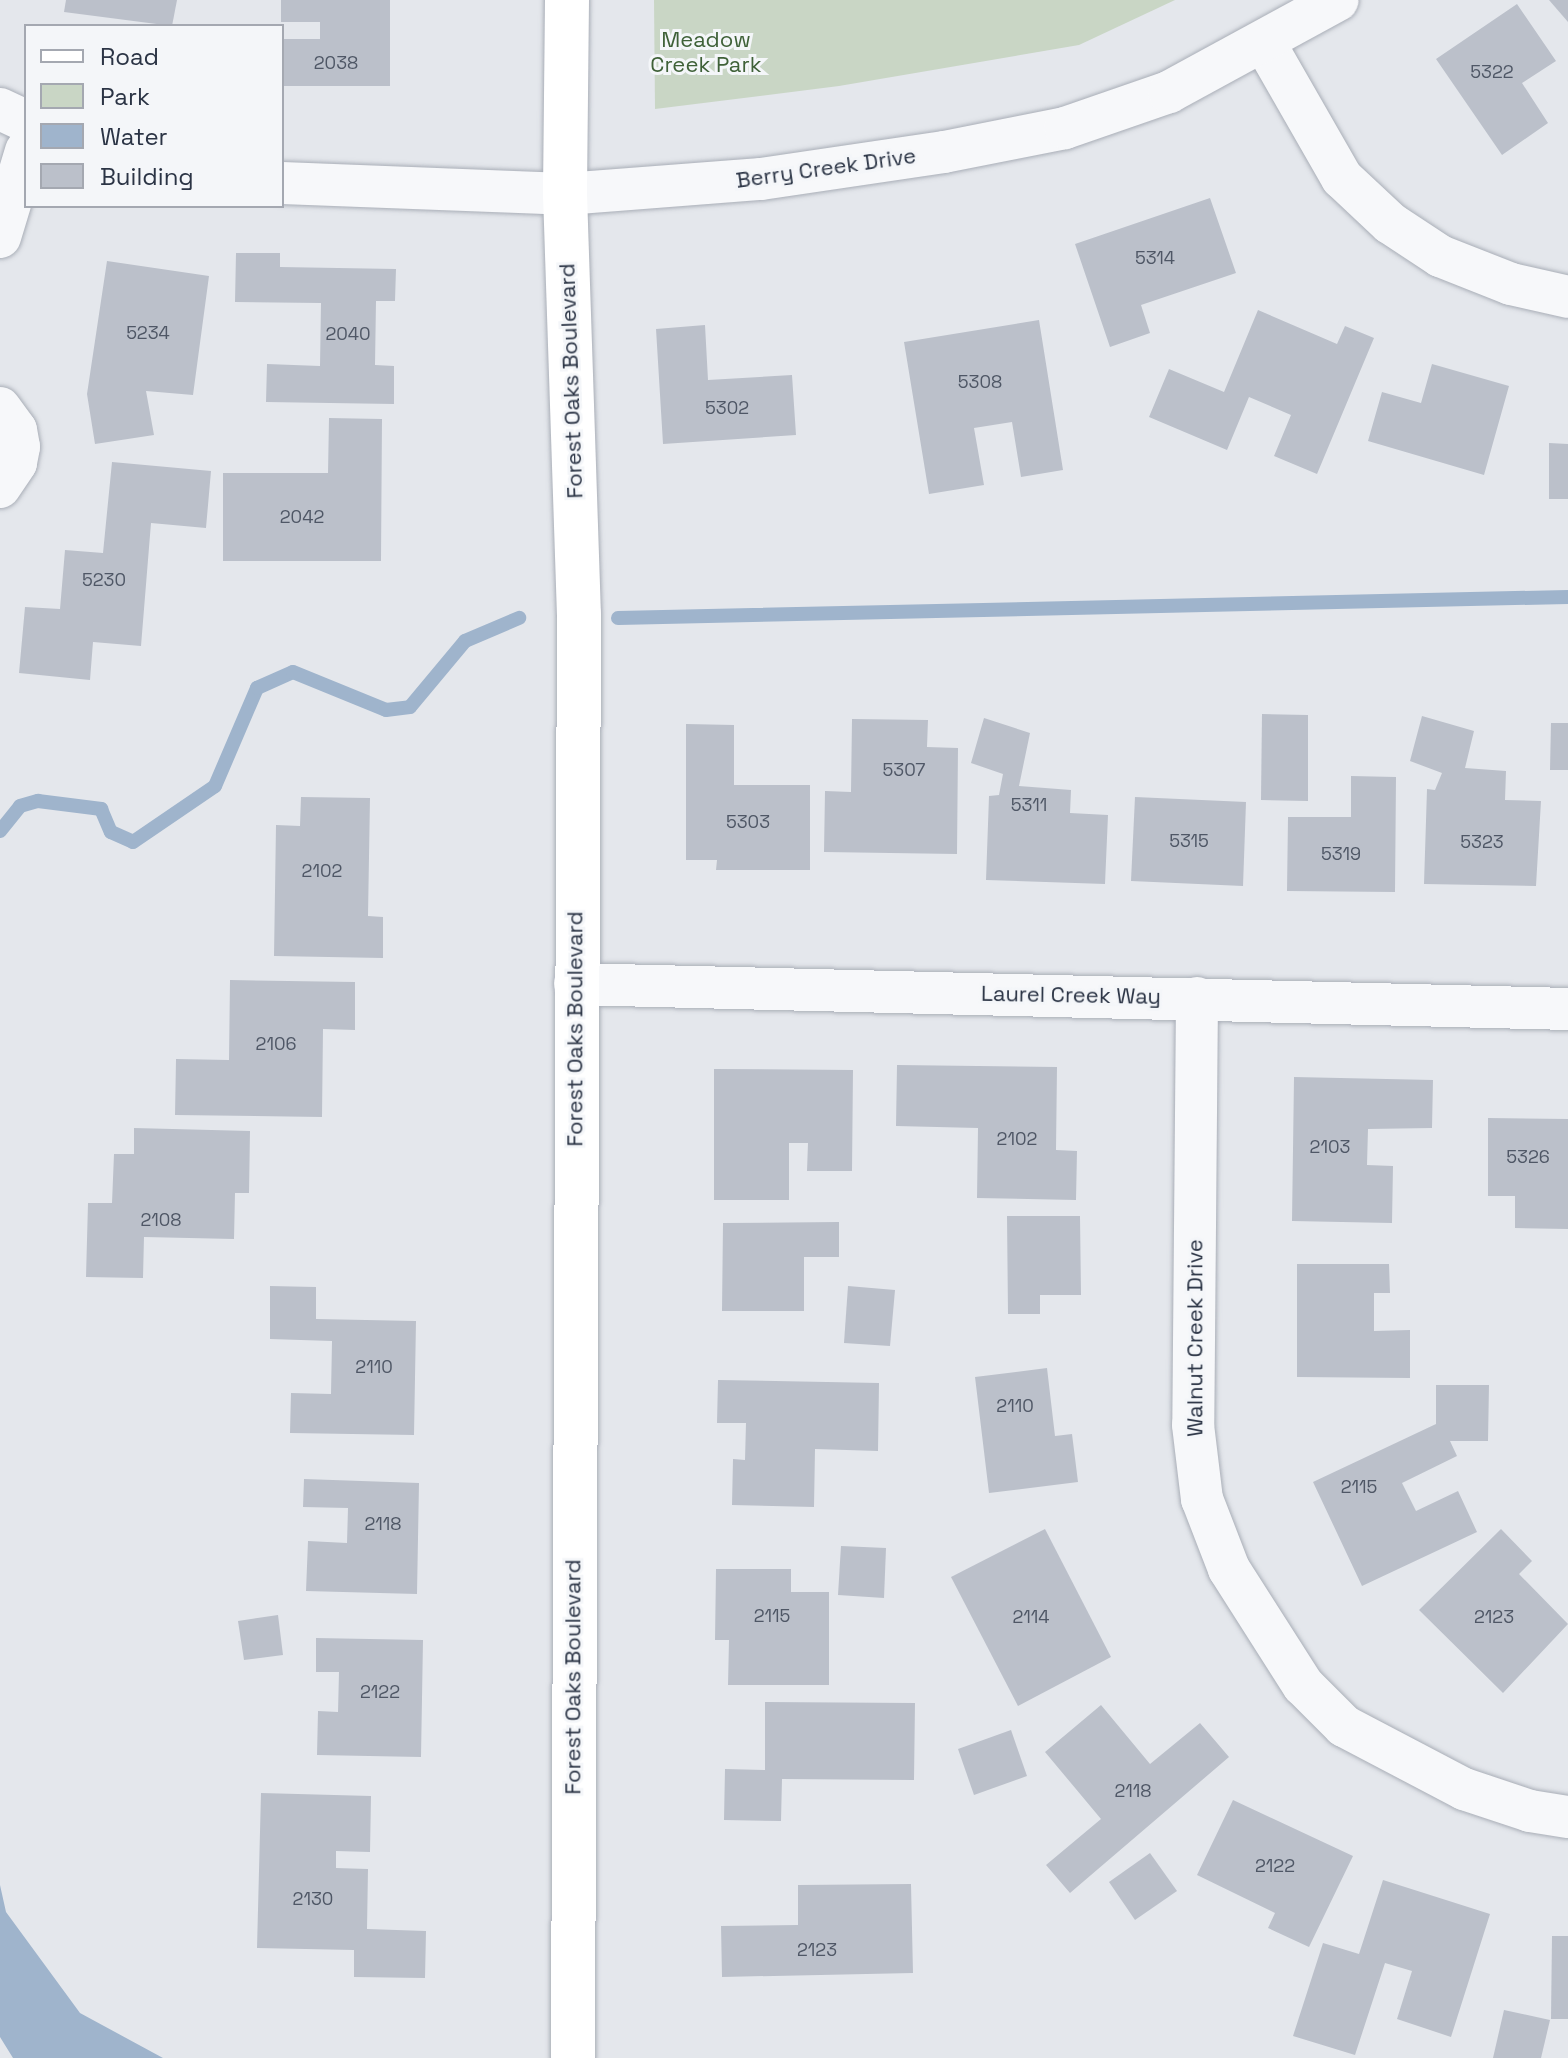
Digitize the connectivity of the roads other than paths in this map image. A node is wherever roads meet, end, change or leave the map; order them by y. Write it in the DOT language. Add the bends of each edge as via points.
graph roads {
  1 [pos="567,0"];
  2 [pos="1338,0"];
  3 [pos="1264,42"];
  4 [pos="0,109"];
  5 [pos="24,120"];
  6 [pos="24,158"];
  7 [pos="284,183"];
  8 [pos="565,194"];
  9 [pos="0,237"];
  10 [pos="1568,297"];
  11 [pos="0,408"];
  12 [pos="0,487"];
  13 [pos="575,984"];
  14 [pos="1197,998"];
  15 [pos="1568,1009"];
  16 [pos="1568,1817"];
  17 [pos="573,2058"];
  1 -- 8 [label="street, Forest Oaks Boulevard"];
  2 -- 3 [label="street, Berry Creek Drive"];
  3 -- 8 [label="street, Berry Creek Drive" via="1169,92 1065,128 761,179"];
  3 -- 10 [label="street" via="1342,178 1390,223 1440,256 1511,284"];
  4 -- 5 [label="street"];
  6 -- 9 [label="street"];
  7 -- 8 [label="street, Berry Creek Drive"];
  8 -- 13 [label="street, Forest Oaks Boulevard" via="579,614"];
  11 -- 12 [label="street" via="16,430 19,447 16,463"];
  13 -- 14 [label="street, Laurel Creek Way"];
  13 -- 17 [label="street, Forest Oaks Boulevard"];
  14 -- 15 [label="street, Laurel Creek Way"];
  14 -- 16 [label="street, Walnut Creek Drive" via="1193,1425 1202,1499 1229,1569 1303,1685 1344,1726 1464,1789"];
}
